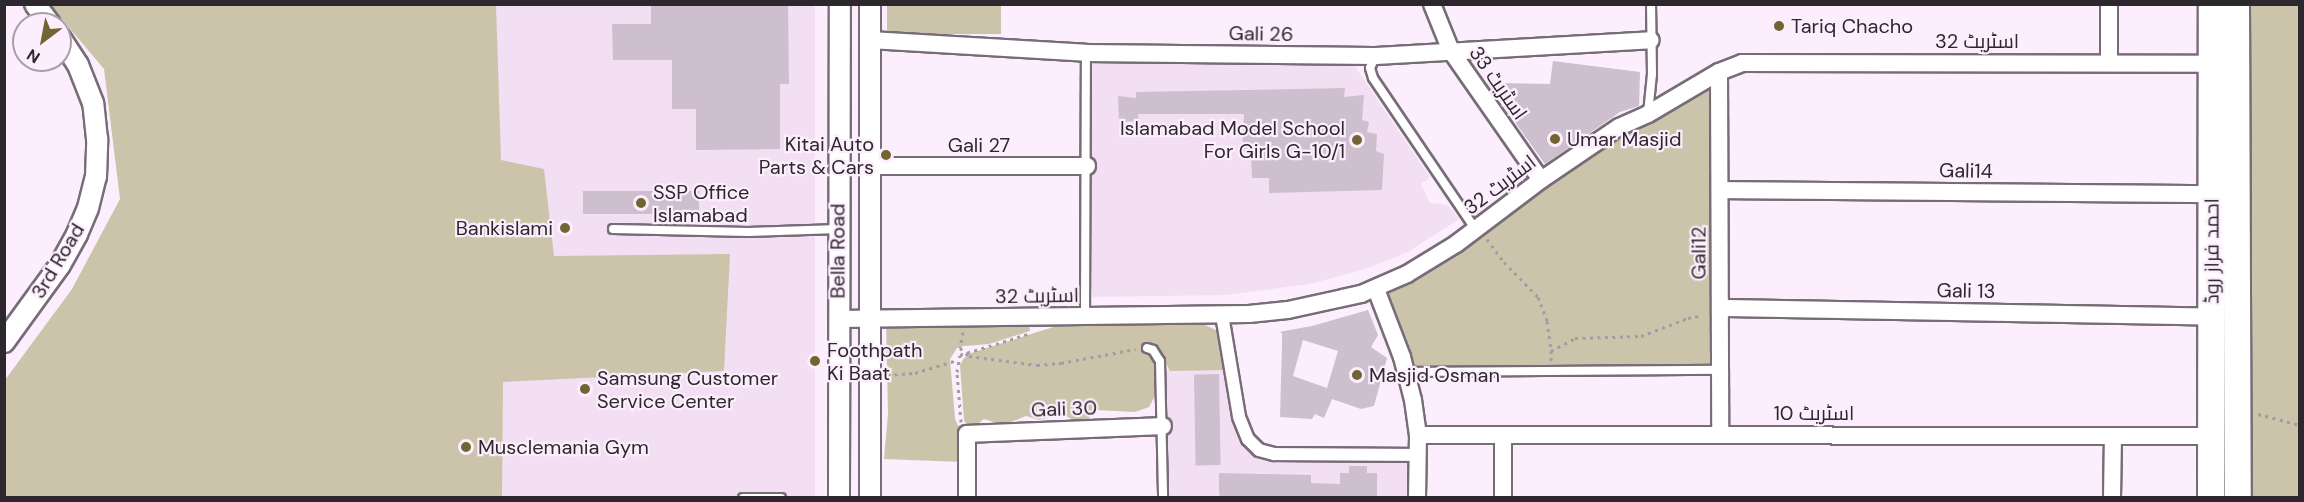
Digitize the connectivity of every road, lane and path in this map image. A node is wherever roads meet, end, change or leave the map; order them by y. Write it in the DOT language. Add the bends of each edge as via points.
graph roads {
  1 [pos="840,4"];
  2 [pos="870,4"];
  3 [pos="1432,4"];
  4 [pos="1651,4"];
  5 [pos="2109,4"];
  6 [pos="2212,4"];
  7 [pos="2236,4"];
  8 [pos="870,40"];
  9 [pos="1651,40"];
  10 [pos="1450,51"];
  11 [pos="1086,53"];
  12 [pos="72,55"];
  13 [pos="1373,62"];
  14 [pos="2109,63"];
  15 [pos="2212,64"];
  16 [pos="840,68"];
  17 [pos="870,68"];
  18 [pos="1719,72"];
  19 [pos="2224,105"];
  20 [pos="1648,114"];
  21 [pos="870,166"];
  22 [pos="1087,166"];
  23 [pos="1541,180"];
  24 [pos="1720,190"];
  25 [pos="2212,194"];
  26 [pos="613,229"];
  27 [pos="838,229"];
  28 [pos="1478,229"];
  29 [pos="1377,289"];
  30 [pos="1720,312"];
  31 [pos="1222,315"];
  32 [pos="1085,317"];
  33 [pos="2212,317"];
  34 [pos="969,318"];
  35 [pos="838,319"];
  36 [pos="870,320"];
  37 [pos="1032,333"];
  38 [pos="4,342"];
  39 [pos="1147,348"];
  40 [pos="1551,351"];
  41 [pos="963,352"];
  42 [pos="957,360"];
  43 [pos="1720,370"];
  44 [pos="1550,371"];
  45 [pos="1406,372"];
  46 [pos="870,375"];
  47 [pos="2237,410"];
  48 [pos="2300,424"];
  49 [pos="1163,426"];
  50 [pos="1720,433"];
  51 [pos="967,434"];
  52 [pos="1418,435"];
  53 [pos="1503,435"];
  54 [pos="2113,436"];
  55 [pos="2211,436"];
  56 [pos="1418,455"];
  57 [pos="747,497"];
  58 [pos="781,498"];
  59 [pos="839,498"];
  60 [pos="870,498"];
  61 [pos="968,498"];
  62 [pos="1163,498"];
  63 [pos="1417,498"];
  64 [pos="1503,498"];
  65 [pos="2112,498"];
  66 [pos="2211,498"];
  67 [pos="2238,498"];
  1 -- 16 [label="street, Bella Road"];
  2 -- 8 [label="street, Bella Road"];
  3 -- 10 [label="street, اسٹریٹ 33"];
  4 -- 9 [label="lane"];
  5 -- 14 [label="street"];
  6 -- 15 [label="main road, احمد فراز روڈ"];
  7 -- 19 [label="main road, احمد فراز روڈ"];
  8 -- 11 [label="street, Gali 26"];
  8 -- 17 [label="street, Bella Road"];
  9 -- 10 [label="street, Gali 26"];
  9 -- 20 [label="lane" via="1653,74"];
  10 -- 13 [label="street, Gali 26"];
  10 -- 23 [label="street, اسٹریٹ 33"];
  11 -- 13 [label="street, Gali 26" via="1358,56"];
  11 -- 22 [label="lane"];
  12 -- 38 [label="street, 3rd Road" via="93,103 98,140 96,177 88,208 71,244"];
  13 -- 28 [label="lane" via="1373,78"];
  14 -- 15 [label="street, اسٹریٹ 32"];
  14 -- 18 [label="street, اسٹریٹ 32" via="1755,61"];
  15 -- 19 [label="main road, احمد فراز روڈ"];
  16 -- 17 [label="street"];
  16 -- 27 [label="street, Bella Road"];
  17 -- 21 [label="street, Bella Road"];
  18 -- 20 [label="street, اسٹریٹ 32"];
  18 -- 24 [label="street, Gali12"];
  19 -- 25 [label="main road, احمد فراز روڈ"];
  19 -- 47 [label="main road, احمد فراز روڈ"];
  20 -- 23 [label="street, اسٹریٹ 32" via="1619,127"];
  21 -- 22 [label="street, Gali 27"];
  21 -- 36 [label="street, Bella Road"];
  22 -- 32 [label="lane"];
  23 -- 28 [label="street, اسٹریٹ 32"];
  24 -- 25 [label="street, Gali14"];
  24 -- 30 [label="street, Gali12"];
  25 -- 33 [label="main road, احمد فراز روڈ"];
  26 -- 27 [label="lane"];
  27 -- 35 [label="street, Bella Road"];
  28 -- 29 [label="street, اسٹریٹ 32"];
  28 -- 40 [label="path" via="1538,297 1547,321"];
  29 -- 31 [label="street, اسٹریٹ 32" via="1288,310"];
  29 -- 45 [label="street"];
  30 -- 33 [label="street, Gali 13"];
  30 -- 40 [label="path" via="1697,315 1641,336 1585,336 1563,342"];
  30 -- 43 [label="street, Gali12"];
  31 -- 32 [label="street, اسٹریٹ 32"];
  31 -- 56 [label="street" via="1239,417 1243,431 1259,450 1274,454"];
  32 -- 34 [label="street, اسٹریٹ 32"];
  33 -- 55 [label="main road, احمد فراز روڈ"];
  34 -- 36 [label="street, اسٹریٹ 32"];
  34 -- 41 [label="path" via="962,334"];
  35 -- 36 [label="street, اسٹریٹ 32"];
  35 -- 59 [label="street, Bella Road"];
  36 -- 46 [label="street, Bella Road"];
  37 -- 41 [label="path"];
  39 -- 41 [label="path" via="1049,364 976,358"];
  39 -- 49 [label="lane" via="1160,361"];
  40 -- 44 [label="path"];
  41 -- 42 [label="path"];
  42 -- 46 [label="path" via="915,373"];
  42 -- 51 [label="path" via="959,418"];
  43 -- 44 [label="lane"];
  43 -- 50 [label="street, Gali12"];
  44 -- 45 [label="lane"];
  45 -- 52 [label="street"];
  46 -- 60 [label="street, Bella Road"];
  47 -- 48 [label="path"];
  47 -- 67 [label="main road, احمد فراز روڈ"];
  49 -- 51 [label="street, Gali 30"];
  49 -- 62 [label="lane"];
  50 -- 53 [label="street, اسٹریٹ 10"];
  50 -- 54 [label="street, اسٹریٹ 10"];
  51 -- 61 [label="street"];
  52 -- 53 [label="street, اسٹریٹ 10"];
  52 -- 56 [label="street"];
  53 -- 64 [label="street"];
  54 -- 55 [label="street, اسٹریٹ 10"];
  54 -- 65 [label="street"];
  55 -- 66 [label="main road, احمد فراز روڈ"];
  56 -- 63 [label="street"];
  57 -- 58 [label="lane"];
}
